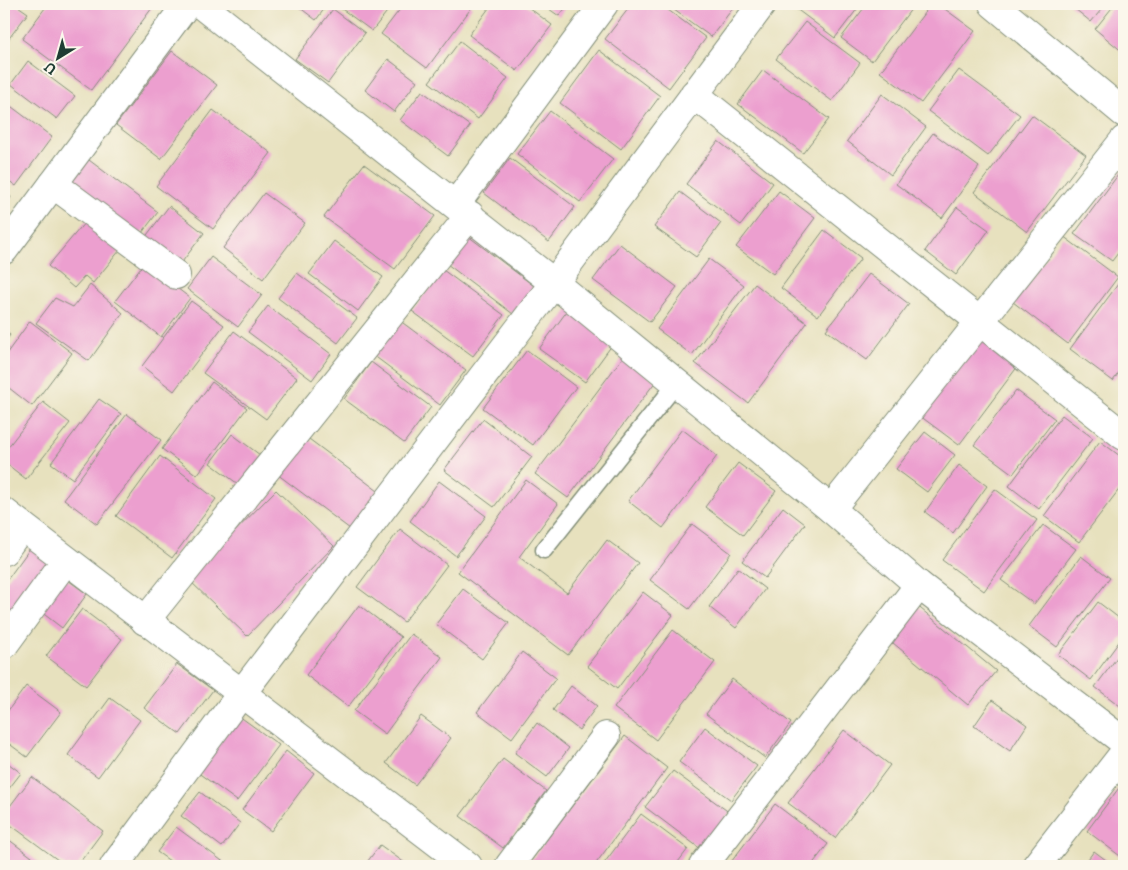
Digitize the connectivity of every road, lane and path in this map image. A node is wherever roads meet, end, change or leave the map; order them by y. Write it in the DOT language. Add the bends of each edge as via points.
graph roads {
  1 [pos="187,4"];
  2 [pos="200,4"];
  3 [pos="604,4"];
  4 [pos="762,4"];
  5 [pos="993,4"];
  6 [pos="694,94"];
  7 [pos="1124,113"];
  8 [pos="1124,140"];
  9 [pos="53,184"];
  10 [pos="463,210"];
  11 [pos="4,250"];
  12 [pos="176,275"];
  13 [pos="554,283"];
  14 [pos="979,322"];
  15 [pos="677,383"];
  16 [pos="1124,436"];
  17 [pos="831,509"];
  18 [pos="13,519"];
  19 [pos="544,550"];
  20 [pos="4,551"];
  21 [pos="66,560"];
  22 [pos="919,585"];
  23 [pos="145,620"];
  24 [pos="4,645"];
  25 [pos="241,694"];
  26 [pos="606,736"];
  27 [pos="1124,742"];
  28 [pos="1124,753"];
  29 [pos="114,866"];
  30 [pos="468,866"];
  31 [pos="509,866"];
  32 [pos="703,866"];
  33 [pos="1036,866"];
  1 -- 9 [label="street"];
  2 -- 10 [label="street"];
  3 -- 10 [label="street"];
  4 -- 6 [label="street"];
  5 -- 7 [label="street"];
  6 -- 13 [label="street"];
  6 -- 14 [label="street"];
  8 -- 14 [label="street"];
  9 -- 11 [label="street"];
  9 -- 12 [label="street"];
  10 -- 13 [label="street"];
  10 -- 23 [label="street"];
  13 -- 15 [label="street"];
  13 -- 25 [label="street"];
  14 -- 16 [label="street"];
  14 -- 17 [label="street"];
  15 -- 17 [label="street"];
  15 -- 19 [label="lane"];
  17 -- 22 [label="street"];
  18 -- 20 [label="street"];
  18 -- 21 [label="street"];
  21 -- 23 [label="street"];
  21 -- 24 [label="street"];
  22 -- 27 [label="street"];
  22 -- 32 [label="street"];
  23 -- 25 [label="street"];
  25 -- 29 [label="street"];
  25 -- 30 [label="street"];
  26 -- 31 [label="street"];
  28 -- 33 [label="street"];
}
